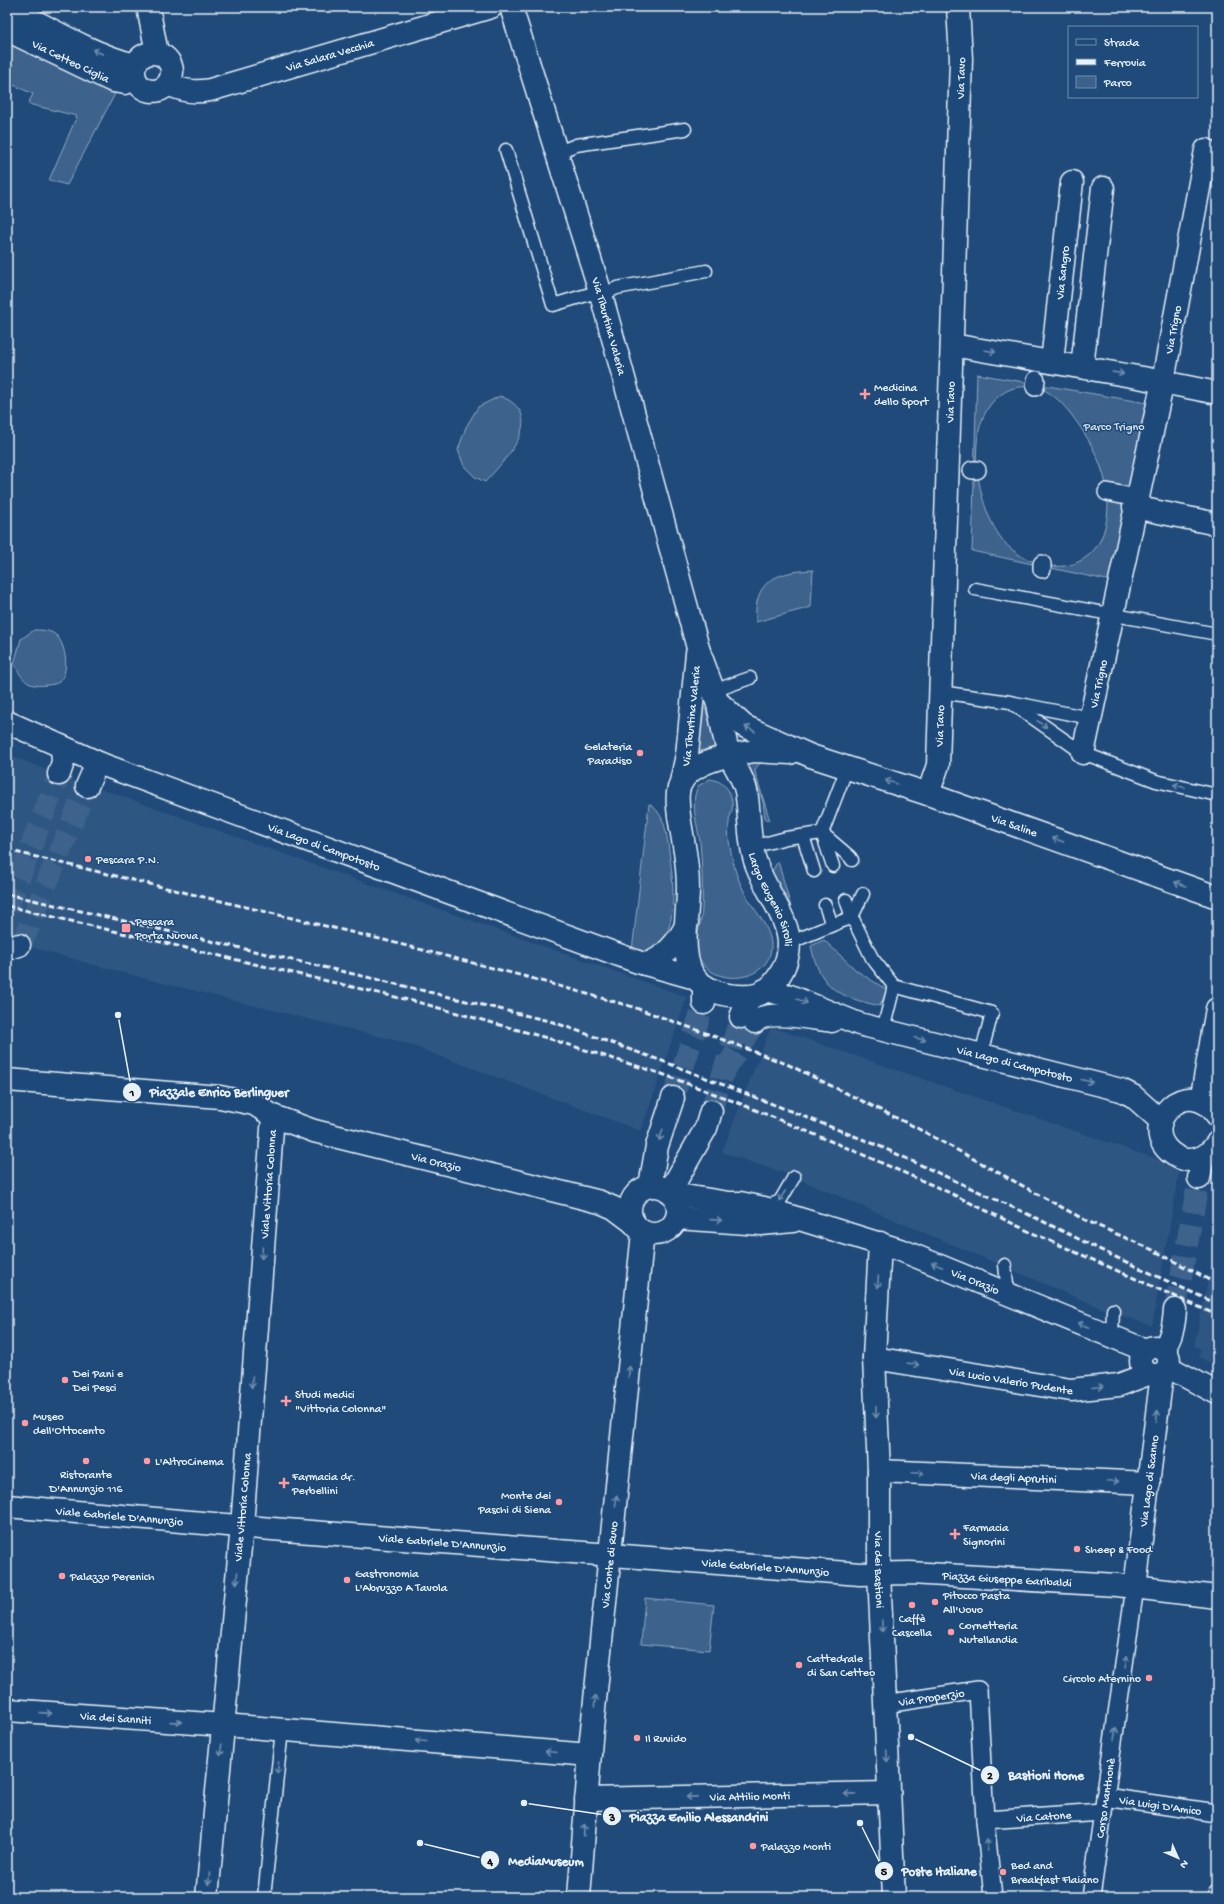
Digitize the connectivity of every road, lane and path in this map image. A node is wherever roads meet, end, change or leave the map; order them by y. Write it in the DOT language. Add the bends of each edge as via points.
graph roads {
  1 [pos="8,7"];
  2 [pos="148,7"];
  3 [pos="491,7"];
  4 [pos="511,7"];
  5 [pos="958,7"];
  6 [pos="7,30"];
  7 [pos="157,53"];
  8 [pos="134,70"];
  9 [pos="168,84"];
  10 [pos="685,129"];
  11 [pos="506,150"];
  12 [pos="1206,150"];
  13 [pos="556,153"];
  14 [pos="1072,179"];
  15 [pos="1103,188"];
  16 [pos="706,272"];
  17 [pos="600,293"];
  18 [pos="952,345"];
  19 [pos="1052,362"];
  20 [pos="1082,367"];
  21 [pos="1163,381"];
  22 [pos="1217,393"];
  23 [pos="1107,492"];
  24 [pos="1133,502"];
  25 [pos="1217,524"];
  26 [pos="975,590"];
  27 [pos="1111,615"];
  28 [pos="1217,634"];
  29 [pos="698,648"];
  30 [pos="750,678"];
  31 [pos="940,692"];
  32 [pos="715,696"];
  33 [pos="1010,702"];
  34 [pos="1090,718"];
  35 [pos="7,722"];
  36 [pos="62,748"];
  37 [pos="1083,753"];
  38 [pos="730,755"];
  39 [pos="811,756"];
  40 [pos="102,764"];
  41 [pos="847,768"];
  42 [pos="59,774"];
  43 [pos="681,782"];
  44 [pos="87,786"];
  45 [pos="928,794"];
  46 [pos="1217,795"];
  47 [pos="822,832"];
  48 [pos="803,836"];
  49 [pos="752,848"];
  50 [pos="852,860"];
  51 [pos="833,866"];
  52 [pos="814,871"];
  53 [pos="864,894"];
  54 [pos="1217,897"];
  55 [pos="846,900"];
  56 [pos="825,906"];
  57 [pos="852,916"];
  58 [pos="686,923"];
  59 [pos="832,925"];
  60 [pos="789,943"];
  61 [pos="645,964"];
  62 [pos="894,986"];
  63 [pos="701,989"];
  64 [pos="759,993"];
  65 [pos="1217,1009"];
  66 [pos="859,1024"];
  67 [pos="883,1030"];
  68 [pos="981,1054"];
  69 [pos="7,1080"];
  70 [pos="673,1098"];
  71 [pos="1209,1108"];
  72 [pos="711,1111"];
  73 [pos="273,1116"];
  74 [pos="1161,1121"];
  75 [pos="1203,1153"];
  76 [pos="794,1177"];
  77 [pos="657,1192"];
  78 [pos="600,1202"];
  79 [pos="764,1208"];
  80 [pos="677,1218"];
  81 [pos="803,1220"];
  82 [pos="639,1227"];
  83 [pos="880,1243"];
  84 [pos="1005,1265"];
  85 [pos="1008,1294"];
  86 [pos="1113,1310"];
  87 [pos="1176,1310"];
  88 [pos="1112,1337"];
  89 [pos="874,1358"];
  90 [pos="1157,1363"];
  91 [pos="1217,1393"];
  92 [pos="879,1471"];
  93 [pos="1149,1483"];
  94 [pos="7,1506"];
  95 [pos="242,1526"];
  96 [pos="611,1554"];
  97 [pos="879,1573"];
  98 [pos="1135,1587"];
  99 [pos="1217,1597"];
  100 [pos="885,1704"];
  101 [pos="7,1710"];
  102 [pos="224,1725"];
  103 [pos="282,1730"];
  104 [pos="590,1755"];
  105 [pos="889,1793"];
  106 [pos="586,1799"];
  107 [pos="1104,1804"];
  108 [pos="1217,1813"];
  109 [pos="985,1820"];
  110 [pos="1217,1893"];
  111 [pos="207,1897"];
  112 [pos="264,1897"];
  113 [pos="579,1897"];
  114 [pos="894,1897"];
  115 [pos="992,1897"];
  116 [pos="1091,1897"];
  117 [pos="1216,1897"];
  8 -- 1 [label="street, Via Cetteo Ciglia, one-way"];
  2 -- 7 [label="street"];
  3 -- 9 [label="street, Via Salara Vecchia" via="210,90 190,92"];
  4 -- 13 [label="street, Via Tiburtina Valeria"];
  5 -- 18 [label="street, Via Tavo" via="961,59"];
  6 -- 8 [label="street, Via Cetteo Ciglia" via="113,82 125,83"];
  7 -- 8 [label="street" via="144,55"];
  7 -- 9 [label="street" via="171,64 172,73"];
  8 -- 9 [label="street" via="139,85 147,90 157,90"];
  10 -- 13 [label="lane" via="576,145"];
  11 -- 17 [label="lane" via="553,305"];
  12 -- 21 [label="street, Via Trigno"];
  13 -- 17 [label="street, Via Tiburtina Valeria"];
  14 -- 19 [label="street, Via Sangro"];
  15 -- 20 [label="street"];
  16 -- 17 [label="lane"];
  17 -- 29 [label="street, Via Tiburtina Valeria"];
  18 -- 19 [label="street, one-way"];
  18 -- 31 [label="street, Via Tavo"];
  19 -- 20 [label="street"];
  20 -- 21 [label="street, one-way"];
  21 -- 22 [label="street"];
  21 -- 24 [label="street, Via Trigno"];
  23 -- 24 [label="street"];
  24 -- 25 [label="street"];
  24 -- 27 [label="street, Via Trigno"];
  26 -- 27 [label="lane"];
  27 -- 28 [label="lane"];
  27 -- 34 [label="street, Via Trigno"];
  29 -- 32 [label="street, Via Tiburtina Valeria"];
  29 -- 43 [label="street, Via Tiburtina Valeria" via="687,755"];
  30 -- 32 [label="lane"];
  31 -- 33 [label="lane"];
  31 -- 45 [label="street, Via Tavo" via="938,766"];
  32 -- 38 [label="street, Via Tiburtina Valeria"];
  39 -- 32 [label="street, Via Saline, one-way" via="744,726"];
  33 -- 34 [label="lane"];
  33 -- 37 [label="lane, one-way"];
  34 -- 37 [label="street, Via Trigno"];
  35 -- 36 [label="street, Via Lago di Campotosto"];
  36 -- 40 [label="street, Via Lago di Campotosto"];
  36 -- 42 [label="street" via="63,762"];
  46 -- 37 [label="lane, one-way" via="1156,781"];
  38 -- 39 [label="street, Via Saline" via="755,751"];
  38 -- 43 [label="street" via="703,764"];
  38 -- 49 [label="street, Largo Eugenio Sirolli" via="746,790"];
  39 -- 41 [label="street, Via Saline"];
  40 -- 44 [label="street" via="94,770"];
  40 -- 61 [label="street, Via Lago di Campotosto"];
  45 -- 41 [label="street, Via Saline, one-way"];
  41 -- 47 [label="lane"];
  43 -- 58 [label="street" via="678,795 686,861"];
  54 -- 45 [label="street, Via Saline, one-way"];
  47 -- 48 [label="lane"];
  47 -- 50 [label="lane"];
  47 -- 51 [label="lane"];
  48 -- 49 [label="lane"];
  48 -- 52 [label="lane"];
  49 -- 60 [label="street, Largo Eugenio Sirolli" via="760,878 782,918"];
  53 -- 57 [label="lane"];
  55 -- 57 [label="lane"];
  56 -- 59 [label="lane"];
  57 -- 59 [label="lane"];
  57 -- 62 [label="lane" via="872,958"];
  58 -- 61 [label="street" via="680,937 667,951"];
  58 -- 63 [label="street" via="687,961"];
  59 -- 60 [label="lane"];
  60 -- 64 [label="street, Largo Eugenio Sirolli" via="786,965 779,976"];
  61 -- 63 [label="street, Via Lago di Campotosto"];
  62 -- 67 [label="lane"];
  62 -- 68 [label="lane" via="992,1013"];
  63 -- 64 [label="street" via="729,996"];
  64 -- 66 [label="street, Via Lago di Campotosto, one-way" via="790,996"];
  64 -- 66 [label="street, Via Lago di Campotosto" via="747,1002 748,1019 771,1015"];
  65 -- 71 [label="street"];
  66 -- 67 [label="street, Via Lago di Campotosto"];
  67 -- 68 [label="street, Via Lago di Campotosto, one-way"];
  68 -- 74 [label="street, Via Lago di Campotosto, one-way" via="1121,1090 1133,1096"];
  69 -- 73 [label="street, Via Orazio" via="220,1097 254,1104"];
  70 -- 77 [label="street, one-way" via="657,1146"];
  71 -- 74 [label="street" via="1185,1099 1176,1102"];
  72 -- 77 [label="street" via="706,1128"];
  73 -- 78 [label="street, Via Orazio" via="314,1131"];
  73 -- 95 [label="street, Viale Vittoria Colonna, one-way"];
  74 -- 75 [label="street" via="1161,1136 1168,1150 1180,1158"];
  76 -- 79 [label="lane, one-way" via="780,1201"];
  77 -- 78 [label="street, Via Orazio"];
  77 -- 79 [label="street, Via Orazio"];
  77 -- 80 [label="street" via="678,1204"];
  77 -- 82 [label="street" via="631,1203 630,1211"];
  78 -- 82 [label="street, Via Orazio" via="614,1208"];
  79 -- 81 [label="street, Via Orazio"];
  80 -- 81 [label="street, Via Orazio, one-way" via="761,1224"];
  80 -- 82 [label="street" via="667,1230 651,1234"];
  81 -- 83 [label="street, Via Orazio"];
  96 -- 82 [label="street, Via Conte di Ruvo, one-way"];
  85 -- 83 [label="street, Via Orazio, one-way"];
  83 -- 89 [label="street, Via dei Bastioni, one-way"];
  84 -- 85 [label="lane"];
  88 -- 85 [label="street, Via Orazio, one-way"];
  86 -- 88 [label="lane"];
  87 -- 90 [label="street, Via Lago di Scanno" via="1171,1334"];
  88 -- 90 [label="street, Via Orazio"];
  89 -- 90 [label="street, Via Lucio Valerio Pudente, one-way" via="1071,1390 1119,1385"];
  89 -- 92 [label="street, Via dei Bastioni, one-way"];
  90 -- 91 [label="street, Via Orazio"];
  93 -- 90 [label="street, Via Lago di Scanno, one-way"];
  92 -- 93 [label="street, Via degli Aprutini, one-way"];
  92 -- 97 [label="street, Via dei Bastioni"];
  93 -- 98 [label="street, Via Lago di Scanno"];
  94 -- 95 [label="street, Viale Gabriele D'Annunzio"];
  95 -- 96 [label="street, Viale Gabriele D'Annunzio"];
  95 -- 102 [label="street, Viale Vittoria Colonna, one-way"];
  96 -- 97 [label="street, Viale Gabriele D'Annunzio" via="860,1574"];
  104 -- 96 [label="street, Via Conte di Ruvo, one-way"];
  97 -- 98 [label="street, Piazza Giuseppe Garibaldi"];
  97 -- 100 [label="street, Via dei Bastioni, one-way"];
  98 -- 99 [label="street, Piazza Giuseppe Garibaldi"];
  107 -- 98 [label="street, Corso Manthonè, one-way"];
  100 -- 105 [label="street, Via dei Bastioni, one-way"];
  100 -- 109 [label="street, Via Properzio" via="978,1690"];
  101 -- 102 [label="street, Via dei Sanniti, one-way"];
  102 -- 103 [label="street, Via dei Sanniti"];
  102 -- 111 [label="street, Viale Vittoria Colonna, one-way"];
  104 -- 103 [label="street, Via dei Sanniti, one-way"];
  103 -- 112 [label="lane, one-way"];
  104 -- 106 [label="street, Via Conte di Ruvo"];
  105 -- 106 [label="street, Via Attilio Monti, one-way"];
  105 -- 114 [label="street, Via dei Bastioni"];
  113 -- 106 [label="street, Via Conte di Ruvo, one-way"];
  107 -- 108 [label="street, Via Luigi D'Amico"];
  107 -- 109 [label="street, Via Catone"];
  107 -- 116 [label="street, Corso Manthonè"];
  115 -- 109 [label="street, one-way"];
  110 -- 117 [label="street"];
}
